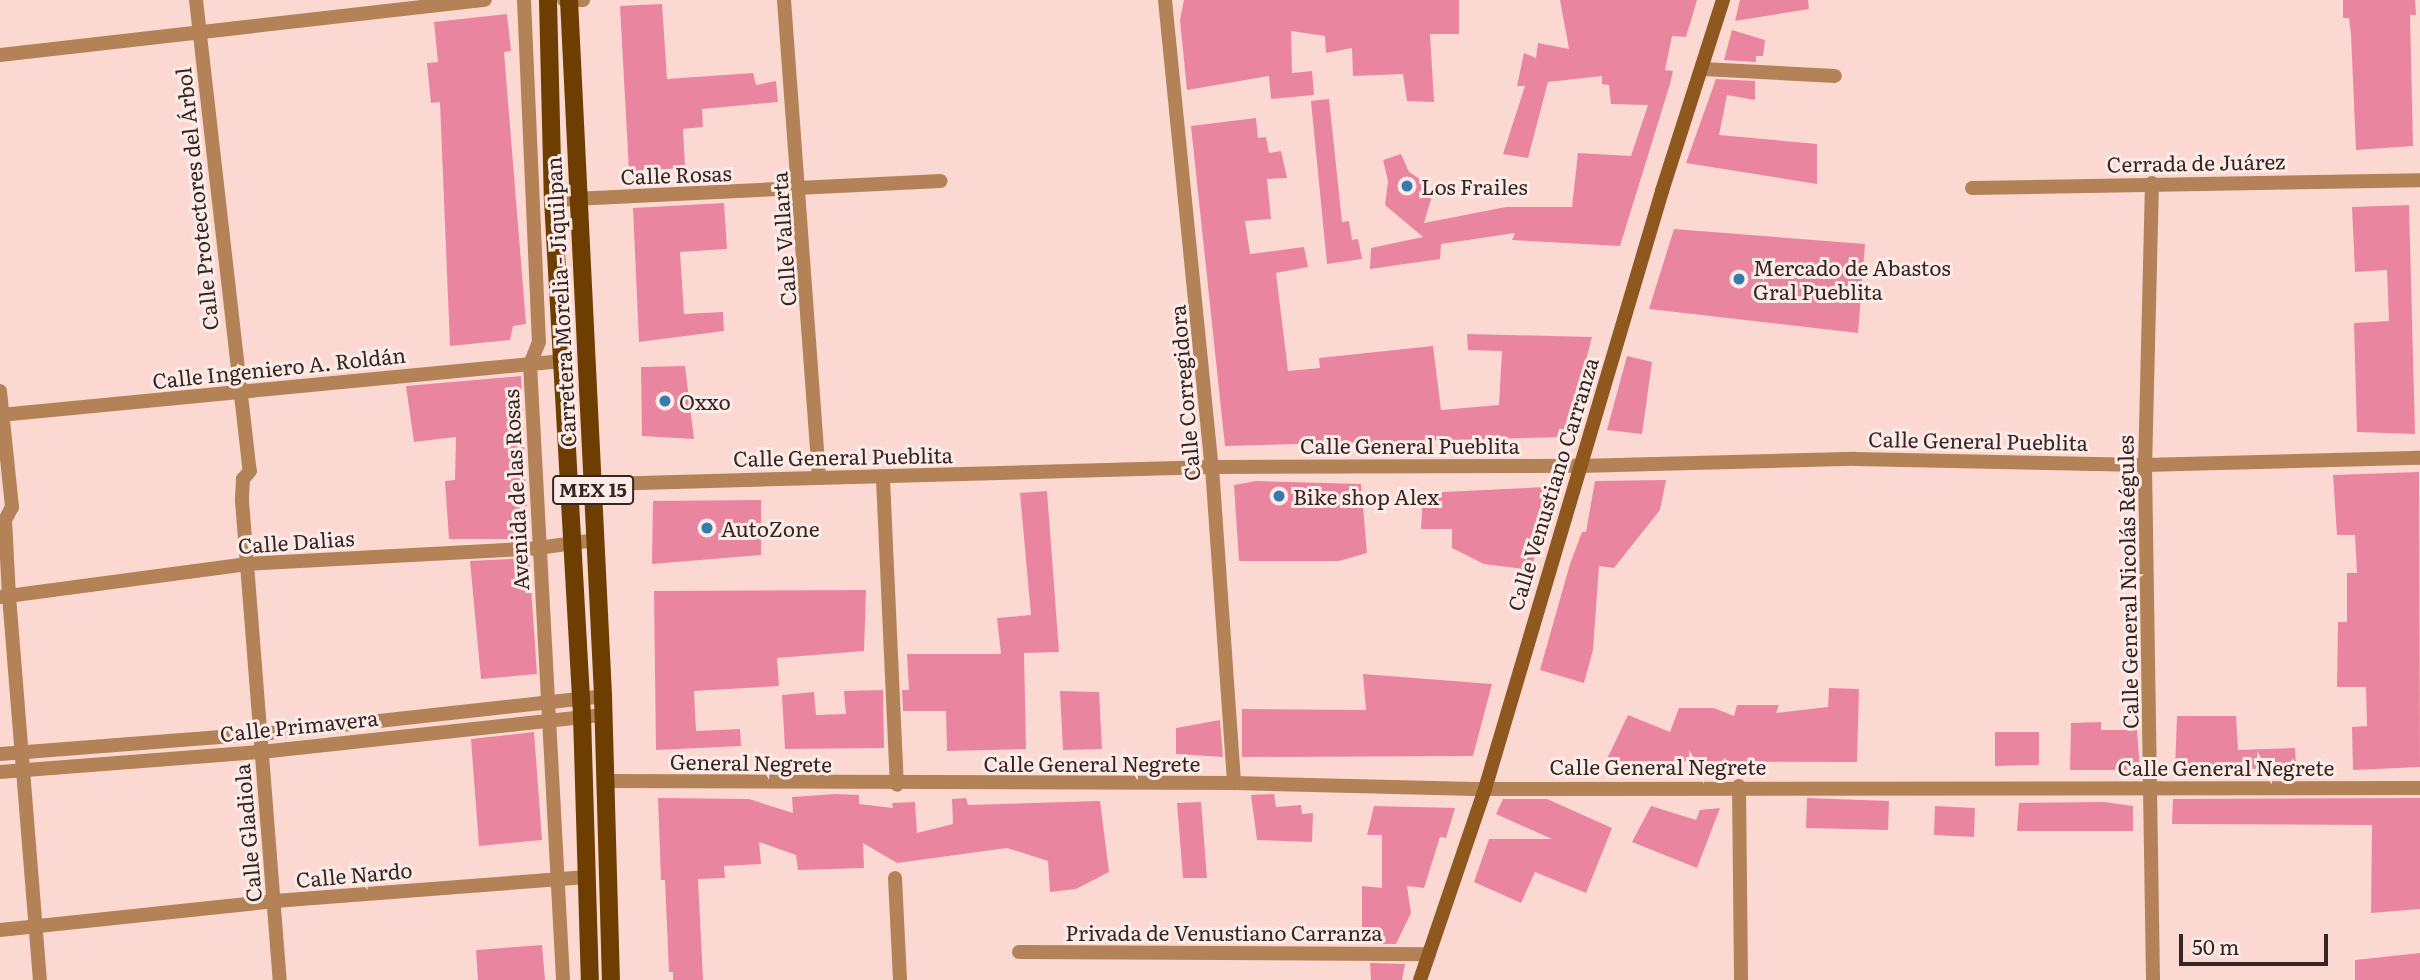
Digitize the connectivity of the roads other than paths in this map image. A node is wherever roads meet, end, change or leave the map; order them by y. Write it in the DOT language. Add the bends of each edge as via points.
graph roads {
  1 [pos="196,0"];
  2 [pos="485,0"];
  3 [pos="524,0"];
  4 [pos="548,0"];
  5 [pos="568,0"];
  6 [pos="583,0"];
  7 [pos="783,0"];
  8 [pos="1165,0"];
  9 [pos="1723,0"];
  10 [pos="200,36"];
  11 [pos="0,55"];
  12 [pos="1703,69"];
  13 [pos="1835,76"];
  14 [pos="2420,180"];
  15 [pos="941,181"];
  16 [pos="2152,183"];
  17 [pos="1972,188"];
  18 [pos="801,190"];
  19 [pos="553,200"];
  20 [pos="577,200"];
  21 [pos="562,361"];
  22 [pos="530,363"];
  23 [pos="0,391"];
  24 [pos="239,393"];
  25 [pos="1,414"];
  26 [pos="2420,458"];
  27 [pos="2145,465"];
  28 [pos="1579,466"];
  29 [pos="1212,467"];
  30 [pos="819,475"];
  31 [pos="883,479"];
  32 [pos="593,483"];
  33 [pos="569,485"];
  34 [pos="596,540"];
  35 [pos="571,542"];
  36 [pos="538,548"];
  37 [pos="246,564"];
  38 [pos="4,597"];
  39 [pos="603,696"];
  40 [pos="581,697"];
  41 [pos="545,701"];
  42 [pos="603,715"];
  43 [pos="582,716"];
  44 [pos="549,719"];
  45 [pos="261,734"];
  46 [pos="22,752"];
  47 [pos="261,752"];
  48 [pos="0,754"];
  49 [pos="24,770"];
  50 [pos="0,772"];
  51 [pos="604,781"];
  52 [pos="1234,783"];
  53 [pos="897,785"];
  54 [pos="1739,786"];
  55 [pos="2420,788"];
  56 [pos="1485,789"];
  57 [pos="2151,789"];
  58 [pos="559,877"];
  59 [pos="587,877"];
  60 [pos="895,878"];
  61 [pos="275,901"];
  62 [pos="35,928"];
  63 [pos="0,930"];
  64 [pos="1019,952"];
  65 [pos="1429,954"];
  66 [pos="40,980"];
  67 [pos="280,980"];
  68 [pos="563,980"];
  69 [pos="590,980"];
  70 [pos="611,980"];
  71 [pos="900,980"];
  72 [pos="1420,980"];
  73 [pos="1741,980"];
  74 [pos="2153,980"];
  1 -- 10 [label="street, Calle Protectores del Árbol"];
  2 -- 10 [label="street"];
  3 -- 22 [label="street, Avenida de las Rosas" via="539,341"];
  4 -- 19 [label="main road, Carretera Morelia - Jiquilpan / MEX 15"];
  5 -- 6 [label="street"];
  5 -- 20 [label="main road, Carretera Morelia - Jiquilpan / MEX 15"];
  7 -- 18 [label="street, Calle Vallarta"];
  8 -- 29 [label="street, Calle Corregidora"];
  9 -- 12 [label="street, Calle Venustiano Carranza"];
  10 -- 11 [label="street"];
  10 -- 24 [label="street, Calle Protectores del Árbol"];
  12 -- 13 [label="street"];
  12 -- 28 [label="street, Calle Venustiano Carranza"];
  14 -- 16 [label="street, Cerrada de Juárez"];
  15 -- 18 [label="street, Calle Rosas"];
  16 -- 17 [label="street, Cerrada de Juárez"];
  16 -- 27 [label="street, Calle General Nicolás Régules"];
  18 -- 20 [label="street, Calle Rosas"];
  18 -- 30 [label="street, Calle Vallarta"];
  19 -- 20 [label="street, Calle Rosas"];
  19 -- 21 [label="main road, Carretera Morelia - Jiquilpan / MEX 15"];
  20 -- 32 [label="main road, Carretera Morelia - Jiquilpan / MEX 15"];
  21 -- 22 [label="street, Calle Ingeniero A. Roldán"];
  21 -- 33 [label="main road, Carretera Morelia - Jiquilpan / MEX 15"];
  22 -- 24 [label="street, Calle Ingeniero A. Roldán"];
  22 -- 36 [label="street, Avenida de las Rosas"];
  23 -- 25 [label="street"];
  24 -- 25 [label="street, Calle Ingeniero A. Roldán"];
  24 -- 37 [label="street, Calle Gladiola" via="250,471 243,479 242,500"];
  25 -- 38 [label="street" via="12,506 5,520"];
  26 -- 27 [label="street, Calle General Pueblita"];
  27 -- 28 [label="street, Calle General Pueblita" via="1855,458"];
  27 -- 57 [label="street, Calle General Nicolás Régules"];
  28 -- 29 [label="street, Calle General Pueblita"];
  28 -- 56 [label="street, Calle Venustiano Carranza"];
  29 -- 31 [label="street, Calle General Pueblita"];
  29 -- 52 [label="street, Calle Corregidora"];
  30 -- 31 [label="street, Calle General Pueblita"];
  30 -- 32 [label="street, Calle General Pueblita"];
  31 -- 53 [label="street"];
  32 -- 33 [label="street, Calle General Pueblita"];
  32 -- 34 [label="main road, Carretera Morelia - Jiquilpan / MEX 15"];
  33 -- 35 [label="main road, Carretera Morelia - Jiquilpan / MEX 15"];
  34 -- 35 [label="street, Calle Dalias"];
  34 -- 39 [label="main road, Carretera Morelia - Jiquilpan / MEX 15"];
  35 -- 36 [label="street, Calle Dalias"];
  35 -- 40 [label="main road, Carretera Morelia - Jiquilpan / MEX 15"];
  36 -- 37 [label="street, Calle Dalias"];
  36 -- 41 [label="street, Avenida de las Rosas"];
  37 -- 38 [label="street, Calle Dalias"];
  37 -- 45 [label="street, Calle Gladiola"];
  38 -- 46 [label="street"];
  39 -- 40 [label="street, Calle Primavera"];
  39 -- 42 [label="main road, Carretera Morelia - Jiquilpan / MEX 15"];
  40 -- 41 [label="street, Calle Primavera"];
  40 -- 43 [label="main road, Carretera Morelia - Jiquilpan / MEX 15"];
  41 -- 44 [label="street, Avenida de las Rosas"];
  41 -- 45 [label="street, Calle Primavera"];
  42 -- 43 [label="street, Calle Primavera"];
  42 -- 51 [label="main road, Carretera Morelia - Jiquilpan / MEX 15"];
  43 -- 44 [label="street, Calle Primavera"];
  43 -- 59 [label="main road, Carretera Morelia - Jiquilpan / MEX 15"];
  44 -- 47 [label="street, Calle Primavera"];
  44 -- 58 [label="street, Avenida de las Rosas"];
  45 -- 46 [label="street, Calle Primavera"];
  45 -- 47 [label="street, Calle Gladiola"];
  46 -- 48 [label="street, Calle Primavera"];
  46 -- 49 [label="street"];
  47 -- 49 [label="street, Calle Primavera"];
  47 -- 61 [label="street, Calle Gladiola"];
  49 -- 50 [label="street, Calle Primavera"];
  49 -- 62 [label="street"];
  51 -- 53 [label="street, General Negrete"];
  51 -- 70 [label="main road, Carretera Morelia - Jiquilpan / MEX 15"];
  52 -- 53 [label="street, Calle General Negrete"];
  52 -- 56 [label="street, Calle General Negrete"];
  54 -- 56 [label="street, Calle General Negrete"];
  54 -- 57 [label="street, Calle General Negrete"];
  54 -- 73 [label="street"];
  55 -- 57 [label="street, Calle General Negrete"];
  56 -- 65 [label="street, Calle Venustiano Carranza"];
  57 -- 74 [label="street, Calle General Nicolás Régules"];
  58 -- 59 [label="street, Calle Nardo"];
  58 -- 61 [label="street, Calle Nardo"];
  58 -- 68 [label="street, Avenida de las Rosas"];
  59 -- 69 [label="main road, Carretera Morelia - Jiquilpan / MEX 15"];
  60 -- 71 [label="street"];
  61 -- 62 [label="street, Calle Nardo"];
  61 -- 67 [label="street, Calle Gladiola"];
  62 -- 63 [label="street, Calle Nardo"];
  62 -- 66 [label="street"];
  64 -- 65 [label="street, Privada de Venustiano Carranza"];
  65 -- 72 [label="street, Calle Venustiano Carranza"];
}
